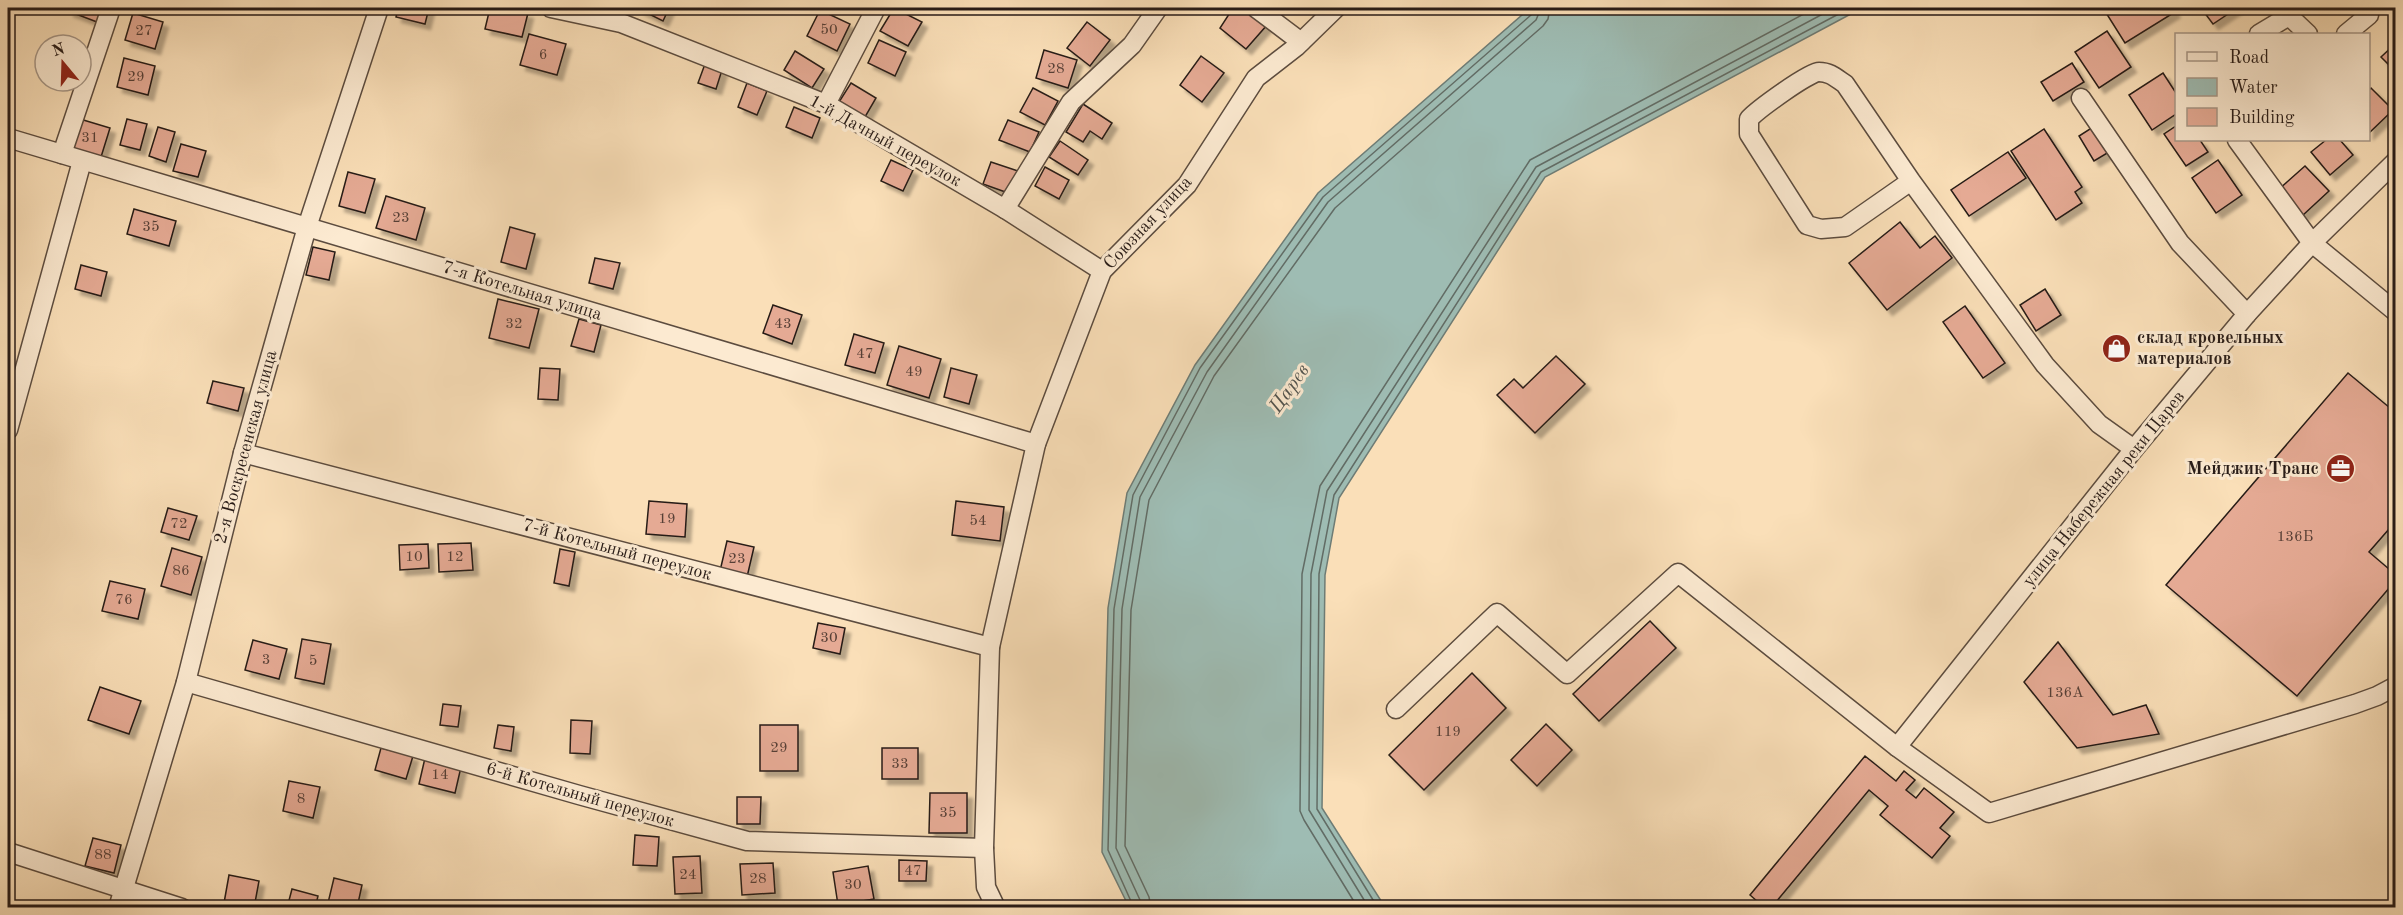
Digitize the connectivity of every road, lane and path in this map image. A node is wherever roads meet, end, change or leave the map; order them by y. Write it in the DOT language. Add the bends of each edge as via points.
graph roads {
  1 [pos="111,8"];
  2 [pos="379,8"];
  3 [pos="551,8"];
  4 [pos="876,8"];
  5 [pos="1158,8"];
  6 [pos="1256,8"];
  7 [pos="1336,8"];
  8 [pos="2285,12"];
  9 [pos="625,15"];
  10 [pos="2369,15"];
  11 [pos="2260,33"];
  12 [pos="2307,33"];
  13 [pos="2347,33"];
  14 [pos="1301,42"];
  15 [pos="2081,98"];
  16 [pos="826,104"];
  17 [pos="8,138"];
  18 [pos="2243,142"];
  19 [pos="62,154"];
  20 [pos="82,161"];
  21 [pos="2396,161"];
  22 [pos="1911,181"];
  23 [pos="1005,209"];
  24 [pos="307,227"];
  25 [pos="2312,243"];
  26 [pos="1102,271"];
  27 [pos="2396,312"];
  28 [pos="2247,314"];
  29 [pos="8,430"];
  30 [pos="1036,444"];
  31 [pos="2134,449"];
  32 [pos="243,453"];
  33 [pos="990,647"];
  34 [pos="186,682"];
  35 [pos="2396,686"];
  36 [pos="1396,709"];
  37 [pos="1897,747"];
  38 [pos="984,848"];
  39 [pos="8,852"];
  40 [pos="123,889"];
  41 [pos="118,908"];
  42 [pos="182,908"];
  43 [pos="996,908"];
  1 -- 19 [label="street"];
  2 -- 24 [label="street, 2-я Воскресенская улица"];
  3 -- 9 [label="street, 1-й Дачный переулок"];
  4 -- 16 [label="street"];
  5 -- 23 [label="street" via="1132,45 1071,102"];
  6 -- 14 [label="street"];
  7 -- 14 [label="street, Союзная улица"];
  8 -- 11 [label="street"];
  8 -- 12 [label="street"];
  9 -- 16 [label="street, 1-й Дачный переулок"];
  10 -- 13 [label="street"];
  14 -- 26 [label="street, Союзная улица" via="1256,78 1187,185"];
  15 -- 28 [label="street" via="2180,243"];
  16 -- 23 [label="street, 1-й Дачный переулок"];
  17 -- 19 [label="street, 7-я Котельная улица"];
  18 -- 25 [label="street"];
  19 -- 20 [label="street, 7-я Котельная улица"];
  20 -- 24 [label="street, 7-я Котельная улица"];
  20 -- 29 [label="street"];
  21 -- 25 [label="street, улица Набережная реки Царев"];
  22 -- 22 [label="street" via="1845,84 1831,74 1816,72 1749,119 1749,134 1807,225 1821,230 1845,227"];
  22 -- 31 [label="street" via="2045,365 2099,424"];
  23 -- 26 [label="street, 1-й Дачный переулок"];
  24 -- 30 [label="street, 7-я Котельная улица"];
  24 -- 32 [label="street, 2-я Воскресенская улица"];
  25 -- 27 [label="street"];
  25 -- 28 [label="street, улица Набережная реки Царев"];
  26 -- 30 [label="street, Союзная улица"];
  28 -- 31 [label="street, улица Набережная реки Царев"];
  30 -- 33 [label="street, Союзная улица"];
  31 -- 37 [label="street, улица Набережная реки Царев"];
  32 -- 33 [label="street, 7-й Котельный переулок"];
  32 -- 34 [label="street, 2-я Воскресенская улица"];
  33 -- 38 [label="street, Союзная улица"];
  34 -- 38 [label="street, 6-й Котельный переулок" via="747,840"];
  34 -- 40 [label="street, 2-я Воскресенская улица"];
  35 -- 37 [label="street" via="2355,704 1989,813"];
  36 -- 37 [label="street" via="1497,613 1567,674 1678,573"];
  38 -- 43 [label="street, Союзная улица" via="986,887"];
  39 -- 40 [label="street"];
  40 -- 41 [label="street, 2-я Воскресенская улица"];
  40 -- 42 [label="street"];
}
